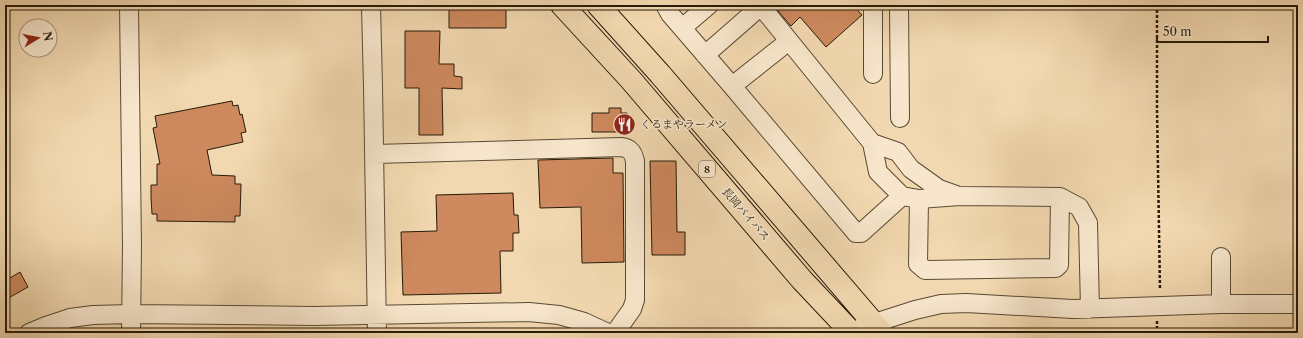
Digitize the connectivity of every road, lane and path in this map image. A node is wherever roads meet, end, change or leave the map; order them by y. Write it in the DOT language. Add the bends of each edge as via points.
graph roads {
  1 [pos="129,5"];
  2 [pos="370,5"];
  3 [pos="562,5"];
  4 [pos="598,5"];
  5 [pos="665,5"];
  6 [pos="709,5"];
  7 [pos="873,5"];
  8 [pos="899,5"];
  9 [pos="1156,5"];
  10 [pos="760,6"];
  11 [pos="682,28"];
  12 [pos="789,42"];
  13 [pos="705,55"];
  14 [pos="873,74"];
  15 [pos="732,86"];
  16 [pos="900,118"];
  17 [pos="872,143"];
  18 [pos="374,154"];
  19 [pos="960,196"];
  20 [pos="1060,197"];
  21 [pos="910,198"];
  22 [pos="1220,257"];
  23 [pos="1221,304"];
  24 [pos="1298,304"];
  25 [pos="1160,307"];
  26 [pos="1090,309"];
  27 [pos="131,314"];
  28 [pos="377,314"];
  29 [pos="878,328"];
  30 [pos="849,332"];
  31 [pos="29,333"];
  32 [pos="131,333"];
  33 [pos="377,333"];
  34 [pos="608,333"];
  35 [pos="615,333"];
  1 -- 27 [label="street"];
  2 -- 18 [label="street"];
  3 -- 30 [label="highway, 長岡バイパス / 8" via="631,80"];
  4 -- 29 [label="highway, 8"];
  5 -- 11 [label="street"];
  6 -- 11 [label="street"];
  7 -- 14 [label="street"];
  8 -- 16 [label="street"];
  9 -- 25 [label="path"];
  10 -- 12 [label="street"];
  10 -- 13 [label="street"];
  11 -- 13 [label="street"];
  12 -- 15 [label="street"];
  12 -- 17 [label="street"];
  13 -- 15 [label="street"];
  15 -- 21 [label="street" via="856,233 861,234"];
  17 -- 19 [label="street" via="898,152 911,169 939,189"];
  17 -- 21 [label="street" via="878,172"];
  18 -- 28 [label="street"];
  18 -- 35 [label="street" via="621,147 631,150 635,161 634,300 632,309"];
  19 -- 20 [label="street"];
  19 -- 21 [label="street"];
  20 -- 21 [label="street" via="1060,265 1056,268 925,270 918,264"];
  20 -- 26 [label="street" via="1079,207 1088,222"];
  22 -- 23 [label="street"];
  23 -- 24 [label="street"];
  23 -- 25 [label="street"];
  25 -- 26 [label="street"];
  26 -- 29 [label="street" via="941,304 915,310"];
  27 -- 28 [label="street"];
  27 -- 31 [label="street" via="70,318"];
  27 -- 32 [label="street"];
  28 -- 33 [label="street"];
  28 -- 34 [label="street" via="529,312 559,315 584,322"];
  29 -- 30 [label="street"];
}
